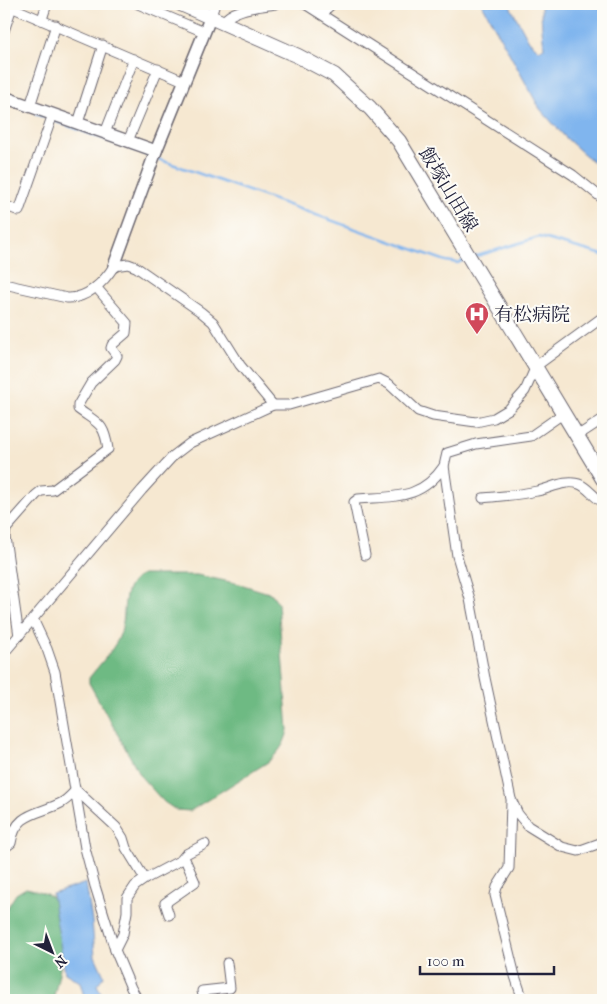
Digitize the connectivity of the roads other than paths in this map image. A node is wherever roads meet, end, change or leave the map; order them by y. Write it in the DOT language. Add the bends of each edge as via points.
graph roads {
  1 [pos="47,4"];
  2 [pos="138,4"];
  3 [pos="181,4"];
  4 [pos="275,4"];
  5 [pos="305,4"];
  6 [pos="332,4"];
  7 [pos="8,5"];
  8 [pos="243,7"];
  9 [pos="217,14"];
  10 [pos="321,14"];
  11 [pos="42,18"];
  12 [pos="56,25"];
  13 [pos="4,31"];
  14 [pos="204,32"];
  15 [pos="103,45"];
  16 [pos="134,59"];
  17 [pos="158,69"];
  18 [pos="184,81"];
  19 [pos="4,97"];
  20 [pos="30,106"];
  21 [pos="53,114"];
  22 [pos="78,123"];
  23 [pos="105,133"];
  24 [pos="128,141"];
  25 [pos="156,151"];
  26 [pos="603,199"];
  27 [pos="4,205"];
  28 [pos="114,266"];
  29 [pos="4,284"];
  30 [pos="96,287"];
  31 [pos="603,317"];
  32 [pos="536,366"];
  33 [pos="273,405"];
  34 [pos="564,413"];
  35 [pos="603,419"];
  36 [pos="577,436"];
  37 [pos="444,466"];
  38 [pos="603,479"];
  39 [pos="483,498"];
  40 [pos="603,502"];
  41 [pos="365,555"];
  42 [pos="33,619"];
  43 [pos="19,636"];
  44 [pos="4,653"];
  45 [pos="76,790"];
  46 [pos="511,799"];
  47 [pos="603,842"];
  48 [pos="205,844"];
  49 [pos="4,848"];
  50 [pos="184,857"];
  51 [pos="145,879"];
  52 [pos="169,915"];
  53 [pos="115,950"];
  54 [pos="227,962"];
  55 [pos="138,1000"];
  56 [pos="204,1000"];
  57 [pos="523,1000"];
  1 -- 11 [label="street"];
  2 -- 14 [label="street"];
  3 -- 9 [label="main road, 飯塚山田線"];
  4 -- 8 [label="street"];
  5 -- 10 [label="street"];
  6 -- 10 [label="street"];
  7 -- 11 [label="street"];
  7 -- 13 [label="street"];
  8 -- 9 [label="street" via="227,17"];
  9 -- 14 [label="street"];
  9 -- 32 [label="main road, 飯塚山田線" via="334,76 370,108 399,141"];
  10 -- 26 [label="street" via="573,175"];
  11 -- 12 [label="street"];
  12 -- 15 [label="street"];
  12 -- 20 [label="street"];
  14 -- 18 [label="street"];
  15 -- 16 [label="street"];
  15 -- 22 [label="street"];
  16 -- 17 [label="street"];
  16 -- 23 [label="street"];
  17 -- 18 [label="street"];
  17 -- 24 [label="street"];
  18 -- 25 [label="street"];
  19 -- 20 [label="street"];
  20 -- 21 [label="street"];
  21 -- 22 [label="street"];
  21 -- 27 [label="street" via="18,211"];
  22 -- 23 [label="street"];
  23 -- 24 [label="street"];
  24 -- 25 [label="street"];
  25 -- 28 [label="street"];
  28 -- 30 [label="street"];
  28 -- 33 [label="street" via="128,264 136,267 201,312 212,322 240,365"];
  29 -- 30 [label="street" via="76,299"];
  30 -- 43 [label="street" via="128,323 126,333 111,348 116,360 91,383 78,405 78,409 103,428 108,449 53,490 41,491 6,529"];
  31 -- 32 [label="street"];
  32 -- 33 [label="street" via="525,390 509,409 494,418 476,422 418,411 389,384 378,379 289,405"];
  32 -- 34 [label="main road, 飯塚山田線"];
  33 -- 42 [label="street" via="190,442 173,456"];
  34 -- 36 [label="main road, 飯塚山田線"];
  34 -- 37 [label="street" via="532,436 476,444 447,453"];
  35 -- 36 [label="street"];
  36 -- 38 [label="main road, 飯塚山田線"];
  37 -- 41 [label="street" via="424,488 397,496 354,502"];
  37 -- 46 [label="street" via="457,556 470,599"];
  39 -- 40 [label="street" via="578,483"];
  42 -- 43 [label="street"];
  42 -- 45 [label="street" via="55,672"];
  43 -- 44 [label="street"];
  45 -- 49 [label="street" via="66,800 28,816 18,824 11,842"];
  45 -- 51 [label="street" via="116,827"];
  45 -- 53 [label="street" via="85,848"];
  46 -- 47 [label="street" via="528,826 562,847 578,851"];
  46 -- 57 [label="street" via="509,868 495,895"];
  48 -- 50 [label="street"];
  50 -- 51 [label="street"];
  50 -- 52 [label="street" via="195,882 164,903"];
  51 -- 53 [label="street" via="127,898 123,934"];
  53 -- 55 [label="street"];
  54 -- 56 [label="street" via="230,988 202,991"];
}
